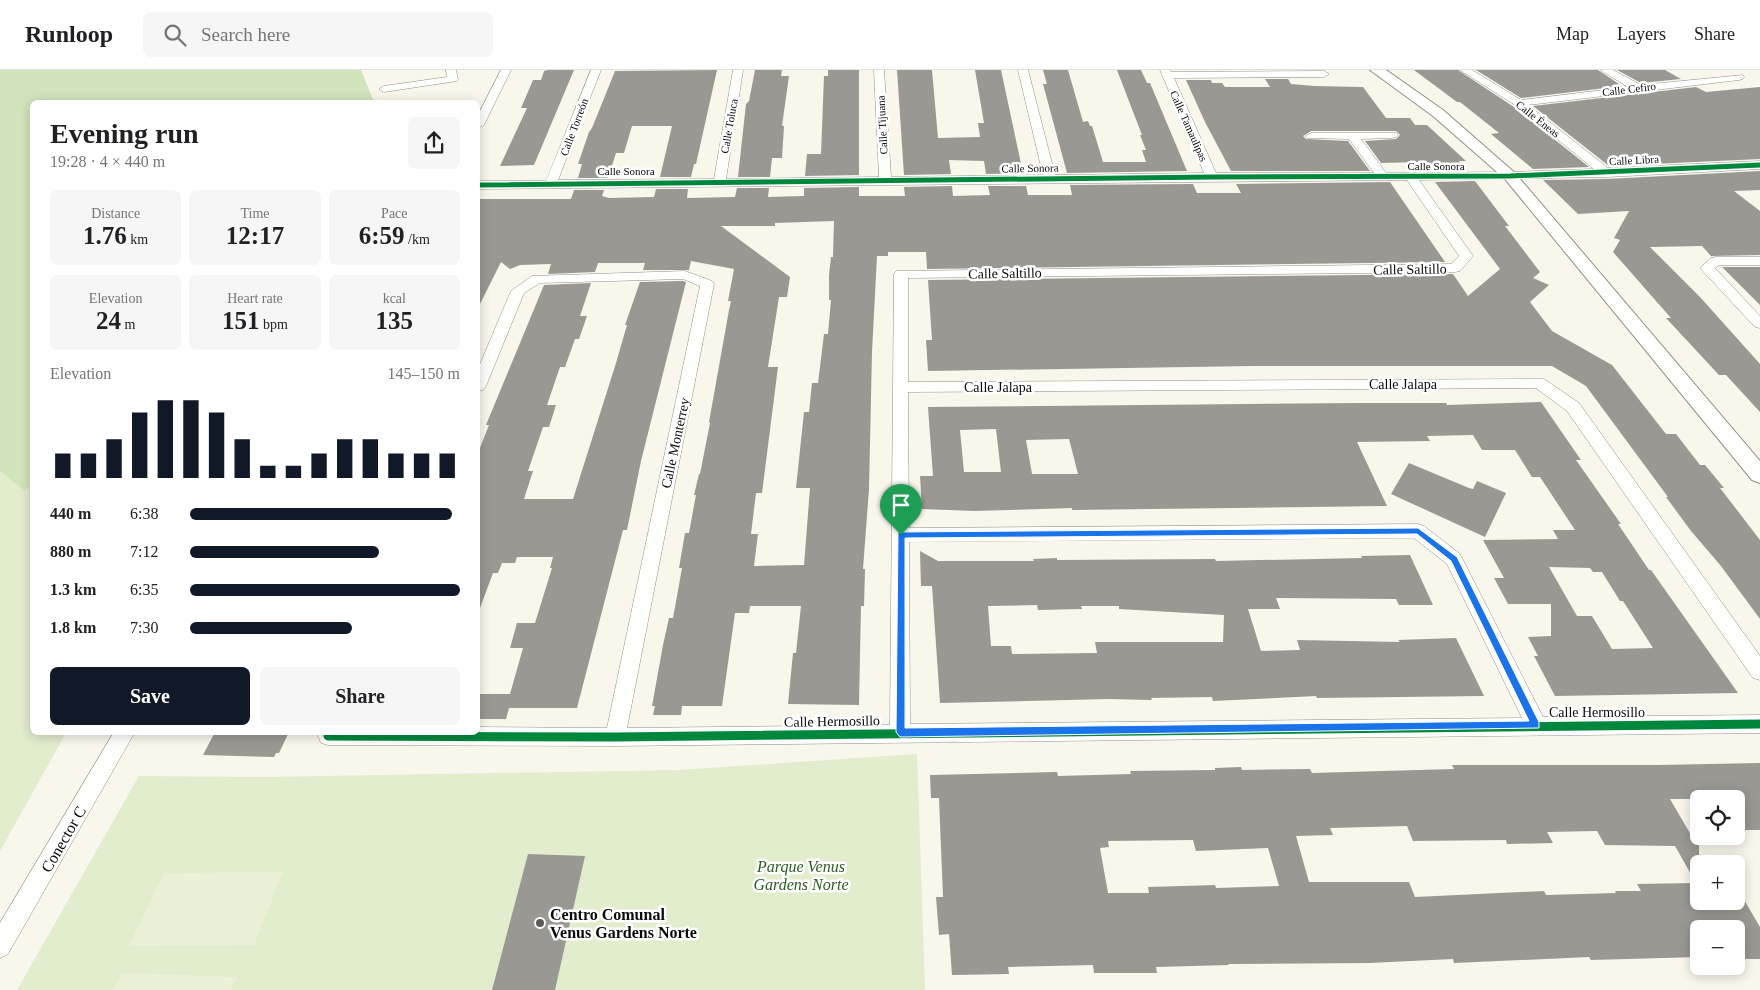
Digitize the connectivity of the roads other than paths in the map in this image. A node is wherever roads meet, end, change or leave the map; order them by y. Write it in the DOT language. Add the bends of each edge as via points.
graph roads {
  1 [pos="452,70"];
  2 [pos="506,70"];
  3 [pos="596,70"];
  4 [pos="738,70"];
  5 [pos="879,70"];
  6 [pos="1023,70"];
  7 [pos="1377,70"];
  8 [pos="1465,70"];
  9 [pos="1604,70"];
  10 [pos="1166,73"];
  11 [pos="1324,74"];
  12 [pos="1739,77"];
  13 [pos="1638,88"];
  14 [pos="384,89"];
  15 [pos="1519,103"];
  16 [pos="480,121"];
  17 [pos="1392,135"];
  18 [pos="1311,136"];
  19 [pos="1353,136"];
  20 [pos="1760,165"];
  21 [pos="1607,173"];
  22 [pos="1510,176"];
  23 [pos="1212,177"];
  24 [pos="1383,177"];
  25 [pos="1411,177"];
  26 [pos="1050,179"];
  27 [pos="884,180"];
  28 [pos="719,182"];
  29 [pos="552,183"];
  30 [pos="480,185"];
  31 [pos="1760,261"];
  32 [pos="1760,324"];
  33 [pos="480,381"];
  34 [pos="901,387"];
  35 [pos="1760,475"];
  36 [pos="901,535"];
  37 [pos="1760,672"];
  38 [pos="1760,724"];
  39 [pos="1536,725"];
  40 [pos="900,732"];
  41 [pos="124,735"];
  42 [pos="328,735"];
  43 [pos="615,737"];
  44 [pos="0,946"];
  1 -- 14 [label="street" via="453,79"];
  2 -- 16 [label="street"];
  3 -- 29 [label="street, Calle Torreón"];
  4 -- 28 [label="street, Calle Toluca"];
  5 -- 27 [label="street, Calle Tijuana"];
  6 -- 26 [label="street"];
  7 -- 22 [label="street" via="1438,113"];
  8 -- 15 [label="street, Calle Éneas"];
  9 -- 13 [label="street"];
  10 -- 11 [label="street, Calle Tamaulipas"];
  10 -- 23 [label="street, Calle Tamaulipas"];
  12 -- 13 [label="street, Calle Cefiro"];
  13 -- 15 [label="street, Calle Cefiro"];
  15 -- 21 [label="street, Calle Éneas"];
  17 -- 19 [label="street"];
  18 -- 19 [label="street"];
  19 -- 24 [label="street"];
  20 -- 21 [label="street, Calle Libra"];
  21 -- 22 [label="street, Calle Libra"];
  22 -- 25 [label="street, Calle Sonora"];
  22 -- 35 [label="street"];
  23 -- 24 [label="street, Calle Sonora"];
  23 -- 26 [label="street, Calle Sonora"];
  24 -- 25 [label="street, Calle Sonora"];
  25 -- 34 [label="street, Calle Saltillo" via="1466,256 1455,268 902,274"];
  26 -- 27 [label="street, Calle Sonora"];
  27 -- 28 [label="street, Calle Sonora"];
  28 -- 29 [label="street, Calle Sonora"];
  29 -- 30 [label="street, Calle Sonora"];
  31 -- 32 [label="street" via="1716,261 1706,268"];
  33 -- 43 [label="street, Calle Monterrey" via="518,291 537,279 685,275 707,284"];
  34 -- 36 [label="street, Calle Saltillo"];
  34 -- 37 [label="street, Calle Jalapa" via="1539,383 1573,407"];
  36 -- 39 [label="street" via="1418,531 1454,559"];
  36 -- 40 [label="street, Calle Saltillo"];
  38 -- 39 [label="street, Calle Hermosillo"];
  39 -- 40 [label="street, Calle Hermosillo"];
  40 -- 43 [label="street, Calle Hermosillo"];
  41 -- 44 [label="street, Conector C"];
  42 -- 43 [label="street, Calle Hermosillo"];
}
